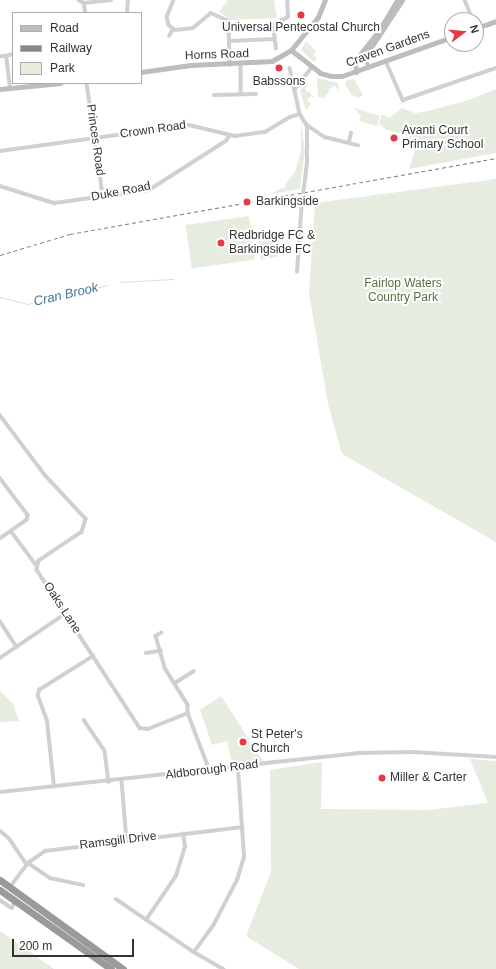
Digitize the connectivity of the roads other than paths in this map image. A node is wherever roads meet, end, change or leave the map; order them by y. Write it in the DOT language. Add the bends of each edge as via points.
graph roads {
  1 [pos="79,0"];
  2 [pos="111,0"];
  3 [pos="127,0"];
  4 [pos="174,0"];
  5 [pos="288,0"];
  6 [pos="324,0"];
  7 [pos="396,0"];
  8 [pos="402,0"];
  9 [pos="465,0"];
  10 [pos="84,3"];
  11 [pos="86,12"];
  12 [pos="127,12"];
  13 [pos="470,12"];
  14 [pos="496,21"];
  15 [pos="484,25"];
  16 [pos="173,29"];
  17 [pos="169,36"];
  18 [pos="274,39"];
  19 [pos="444,40"];
  20 [pos="230,41"];
  21 [pos="276,49"];
  22 [pos="291,50"];
  23 [pos="364,53"];
  24 [pos="12,54"];
  25 [pos="0,56"];
  26 [pos="6,56"];
  27 [pos="386,60"];
  28 [pos="230,65"];
  29 [pos="240,65"];
  30 [pos="312,67"];
  31 [pos="368,67"];
  32 [pos="290,68"];
  33 [pos="496,68"];
  34 [pos="142,72"];
  35 [pos="356,72"];
  36 [pos="51,84"];
  37 [pos="87,84"];
  38 [pos="10,88"];
  39 [pos="0,89"];
  40 [pos="294,90"];
  41 [pos="241,94"];
  42 [pos="256,94"];
  43 [pos="214,95"];
  44 [pos="300,114"];
  45 [pos="307,125"];
  46 [pos="351,133"];
  47 [pos="229,136"];
  48 [pos="95,138"];
  49 [pos="349,142"];
  50 [pos="358,145"];
  51 [pos="0,151"];
  52 [pos="0,186"];
  53 [pos="103,196"];
  54 [pos="297,272"];
  55 [pos="0,415"];
  56 [pos="0,478"];
  57 [pos="11,531"];
  58 [pos="0,539"];
  59 [pos="37,566"];
  60 [pos="65,614"];
  61 [pos="0,621"];
  62 [pos="162,633"];
  63 [pos="18,647"];
  64 [pos="160,651"];
  65 [pos="146,653"];
  66 [pos="93,656"];
  67 [pos="0,658"];
  68 [pos="194,671"];
  69 [pos="175,683"];
  70 [pos="188,714"];
  71 [pos="84,720"];
  72 [pos="496,757"];
  73 [pos="238,768"];
  74 [pos="210,771"];
  75 [pos="122,781"];
  76 [pos="109,782"];
  77 [pos="54,787"];
  78 [pos="0,792"];
  79 [pos="242,827"];
  80 [pos="0,831"];
  81 [pos="183,834"];
  82 [pos="127,840"];
  83 [pos="27,864"];
  84 [pos="0,880"];
  85 [pos="83,885"];
  86 [pos="10,887"];
  87 [pos="0,890"];
  88 [pos="116,899"];
  89 [pos="0,900"];
  90 [pos="15,901"];
  91 [pos="146,920"];
  92 [pos="194,952"];
  93 [pos="111,969"];
  94 [pos="123,969"];
  95 [pos="224,969"];
  1 -- 10 [label="street"];
  2 -- 10 [label="street"];
  3 -- 12 [label="street"];
  4 -- 16 [label="street" via="167,14"];
  5 -- 18 [label="street" via="288,17 274,23"];
  6 -- 22 [label="street, Horns Road" via="318,17"];
  7 -- 23 [label="street"];
  8 -- 23 [label="street"];
  9 -- 13 [label="street"];
  10 -- 11 [label="street"];
  14 -- 15 [label="street"];
  16 -- 17 [label="street"];
  16 -- 20 [label="street" via="193,28 209,14 216,13 230,22"];
  18 -- 20 [label="street"];
  18 -- 21 [label="street"];
  19 -- 27 [label="street, Craven Gardens"];
  20 -- 28 [label="street"];
  22 -- 29 [label="street, Horns Road" via="272,62"];
  22 -- 30 [label="street, Craven Gardens"];
  23 -- 31 [label="street"];
  23 -- 35 [label="street" via="355,61"];
  24 -- 26 [label="street"];
  25 -- 26 [label="street"];
  26 -- 38 [label="street"];
  27 -- 31 [label="street, Craven Gardens"];
  27 -- 33 [label="street" via="403,100"];
  28 -- 29 [label="street, Horns Road"];
  28 -- 34 [label="street, Horns Road" via="191,65"];
  29 -- 41 [label="street"];
  30 -- 35 [label="street, Craven Gardens" via="331,76"];
  30 -- 40 [label="street"];
  31 -- 35 [label="street, Craven Gardens"];
  32 -- 40 [label="street"];
  36 -- 38 [label="street"];
  37 -- 48 [label="street, Princes Road"];
  38 -- 39 [label="street"];
  40 -- 44 [label="street"];
  41 -- 42 [label="street"];
  41 -- 43 [label="street"];
  44 -- 45 [label="street"];
  44 -- 47 [label="street, Crown Road" via="265,132"];
  45 -- 49 [label="street" via="325,137"];
  45 -- 54 [label="street, bridge" via="308,163 302,201"];
  46 -- 49 [label="street"];
  47 -- 48 [label="street, Crown Road" via="189,125"];
  47 -- 53 [label="street, Duke Road" via="226,141 152,188"];
  48 -- 51 [label="street, Crown Road"];
  48 -- 53 [label="street, Princes Road"];
  49 -- 50 [label="street"];
  52 -- 53 [label="street, Duke Road" via="52,203"];
  55 -- 59 [label="street" via="46,475 86,519 82,532 42,559"];
  56 -- 57 [label="street" via="28,515 26,520"];
  57 -- 58 [label="street"];
  57 -- 59 [label="street, Oaks Lane"];
  59 -- 60 [label="street, Oaks Lane"];
  60 -- 63 [label="street"];
  60 -- 66 [label="street, Oaks Lane"];
  61 -- 63 [label="street"];
  62 -- 64 [label="street" via="156,636"];
  63 -- 67 [label="street"];
  64 -- 65 [label="street"];
  64 -- 69 [label="street" via="165,668"];
  66 -- 70 [label="street, Oaks Lane" via="140,728 148,729"];
  66 -- 77 [label="street" via="38,690 47,720"];
  68 -- 69 [label="street"];
  69 -- 70 [label="street" via="188,705"];
  70 -- 74 [label="street"];
  71 -- 76 [label="street" via="105,751"];
  72 -- 73 [label="street, Aldborough Road" via="413,752 357,753"];
  73 -- 74 [label="street, Aldborough Road"];
  73 -- 79 [label="street"];
  74 -- 75 [label="street, Aldborough Road"];
  75 -- 76 [label="street, Aldborough Road"];
  75 -- 82 [label="street"];
  76 -- 77 [label="street, Aldborough Road"];
  77 -- 78 [label="street, Aldborough Road"];
  79 -- 81 [label="street, Ramsgill Drive"];
  79 -- 92 [label="street" via="244,858 237,880 214,924"];
  80 -- 83 [label="street" via="9,838"];
  81 -- 82 [label="street, Ramsgill Drive"];
  81 -- 91 [label="street" via="184,847 176,876"];
  82 -- 83 [label="street, Ramsgill Drive" via="54,849 39,854"];
  83 -- 85 [label="street" via="50,878"];
  83 -- 86 [label="street, Ramsgill Drive"];
  84 -- 86 [label="highway"];
  86 -- 94 [label="highway"];
  87 -- 90 [label="highway"];
  88 -- 91 [label="street"];
  89 -- 90 [label="street" via="13,908"];
  90 -- 93 [label="highway"];
  91 -- 92 [label="street"];
  92 -- 95 [label="street"];
}
